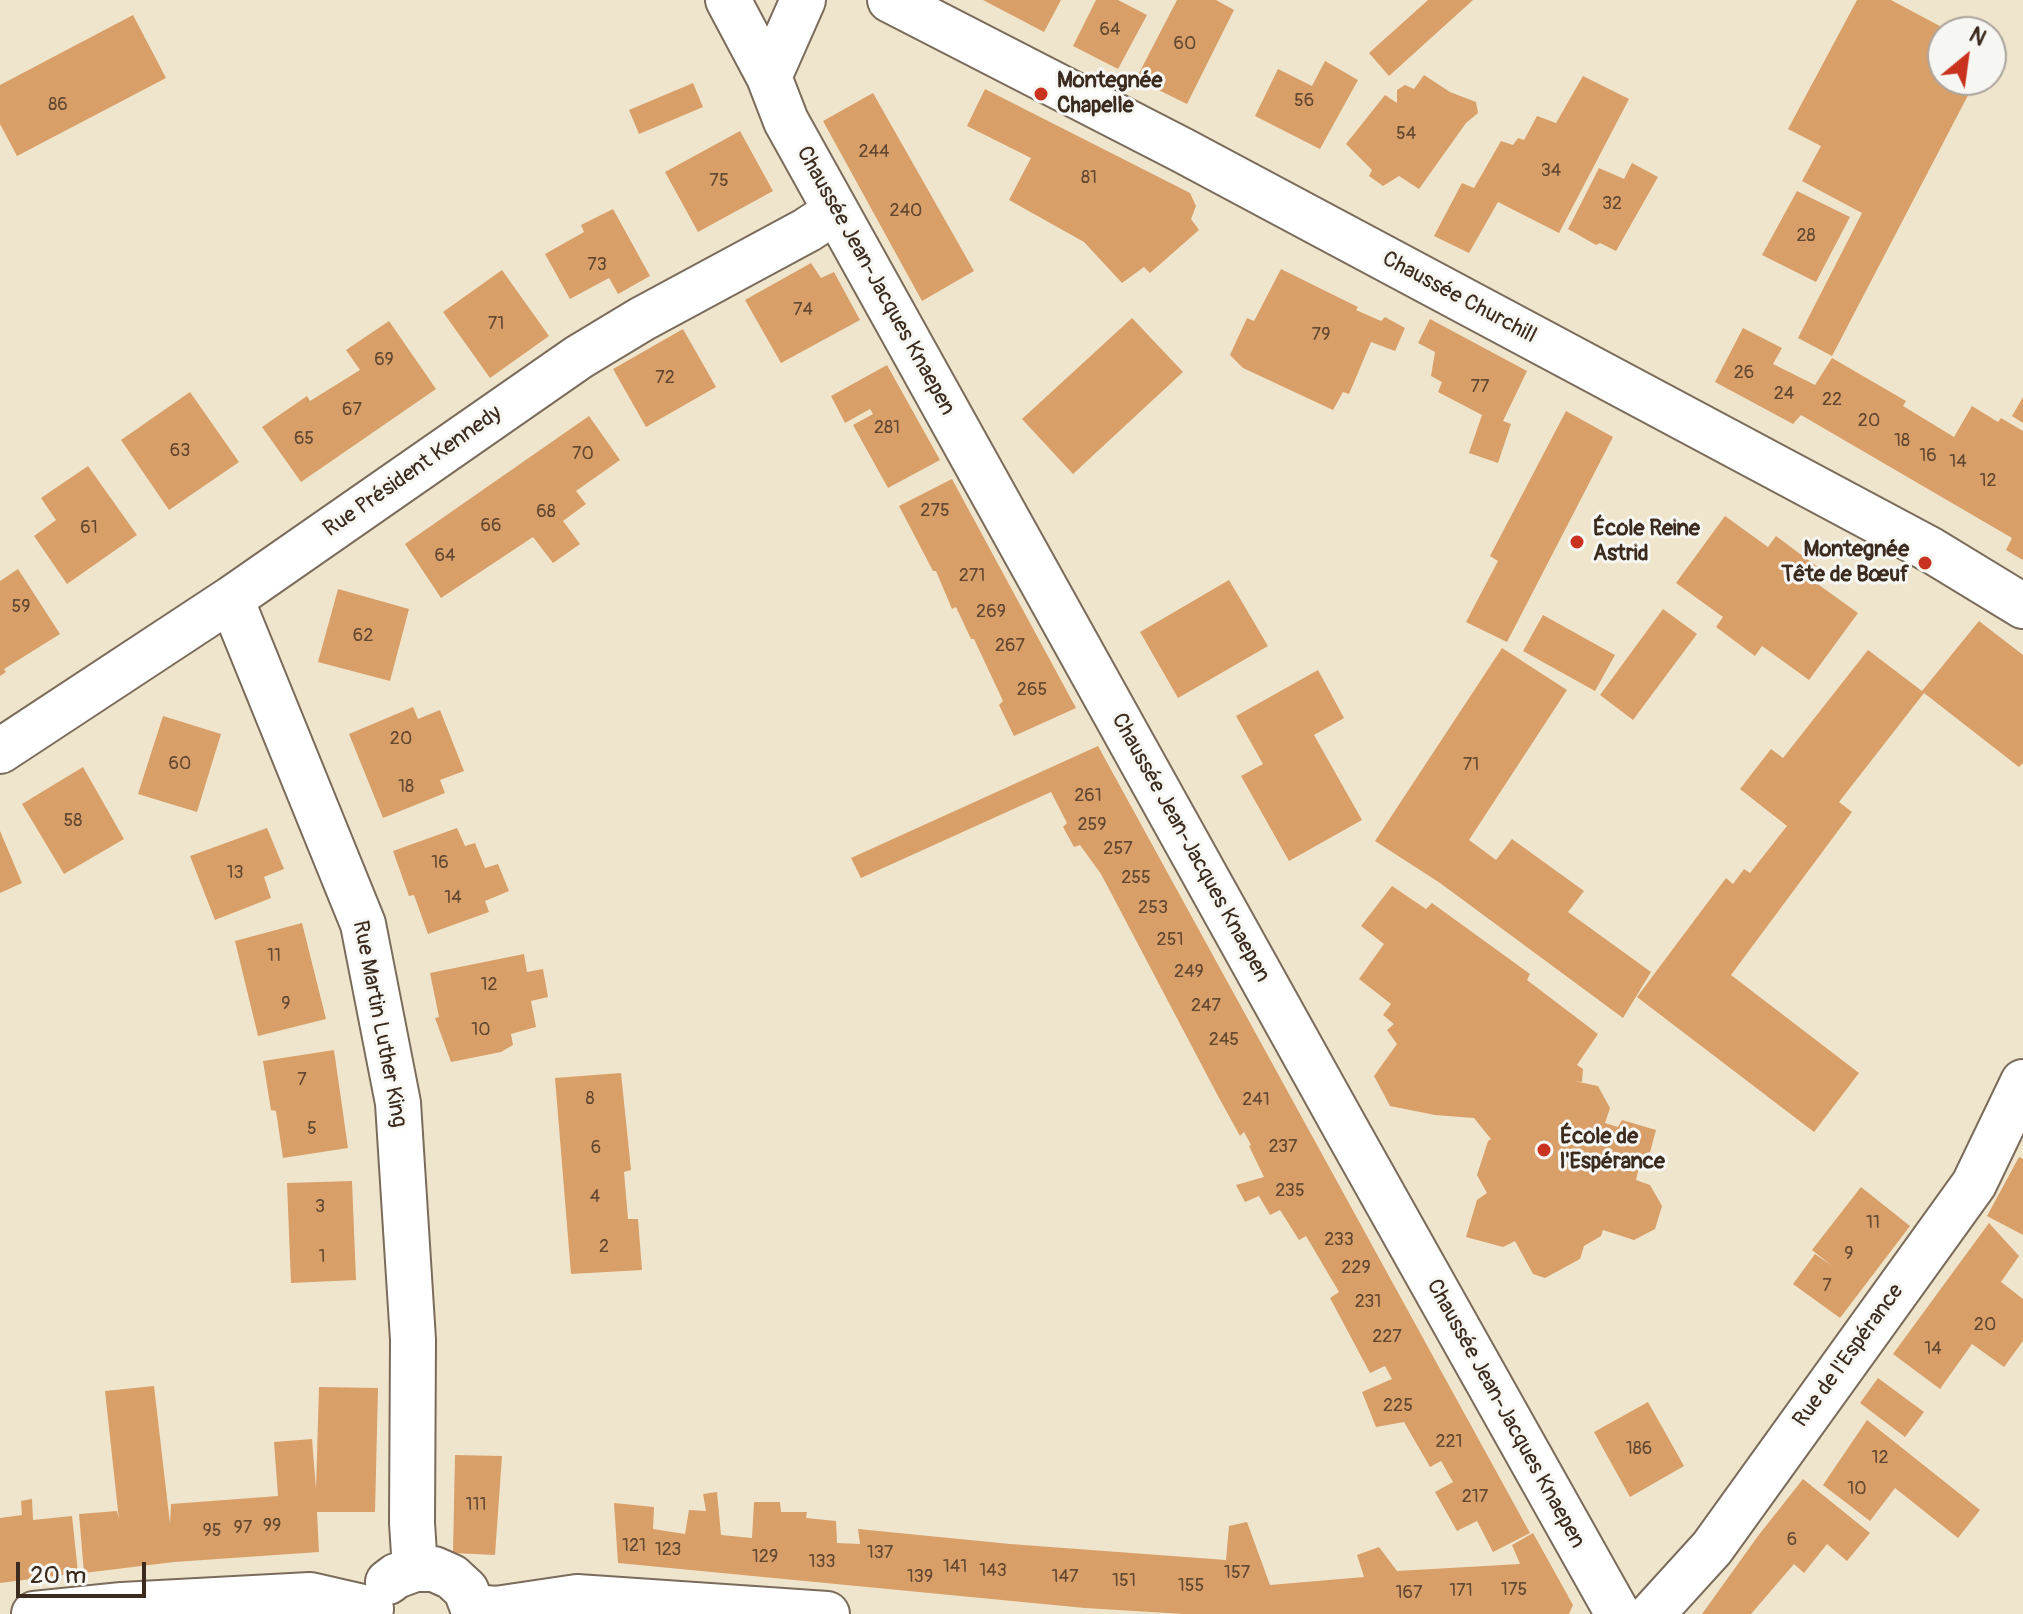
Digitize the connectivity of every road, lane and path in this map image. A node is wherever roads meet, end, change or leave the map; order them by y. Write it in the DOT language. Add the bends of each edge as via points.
graph roads {
  1 [pos="728,0"];
  2 [pos="803,0"];
  3 [pos="890,0"];
  4 [pos="769,77"];
  5 [pos="836,211"];
  6 [pos="231,599"];
  7 [pos="2023,606"];
  8 [pos="0,751"];
  9 [pos="2023,1082"];
  10 [pos="415,1569"];
  11 [pos="475,1610"];
  12 [pos="371,1611"];
  13 [pos="34,1614"];
  14 [pos="827,1614"];
  15 [pos="1618,1614"];
  16 [pos="1652,1614"];
  1 -- 4 [label="street, Chaussée Jean-Jacques Knaepen"];
  2 -- 4 [label="street"];
  3 -- 7 [label="street, Chaussée Churchill" via="1931,550"];
  4 -- 5 [label="street, Chaussée Jean-Jacques Knaepen" via="786,121"];
  5 -- 6 [label="street, Rue Président Kennedy" via="579,357"];
  5 -- 15 [label="street, Chaussée Jean-Jacques Knaepen"];
  6 -- 8 [label="street, Rue Président Kennedy"];
  6 -- 10 [label="street, Rue Martin Luther King" via="363,924 395,1088 413,1340"];
  9 -- 16 [label="street, Rue de l'Espérance" via="1974,1184 1712,1548"];
  10 -- 11 [label="street" via="434,1569 452,1577 466,1590"];
  10 -- 12 [label="street" via="381,1587"];
  11 -- 14 [label="street" via="577,1597"];
  12 -- 13 [label="street" via="310,1595"];
}
